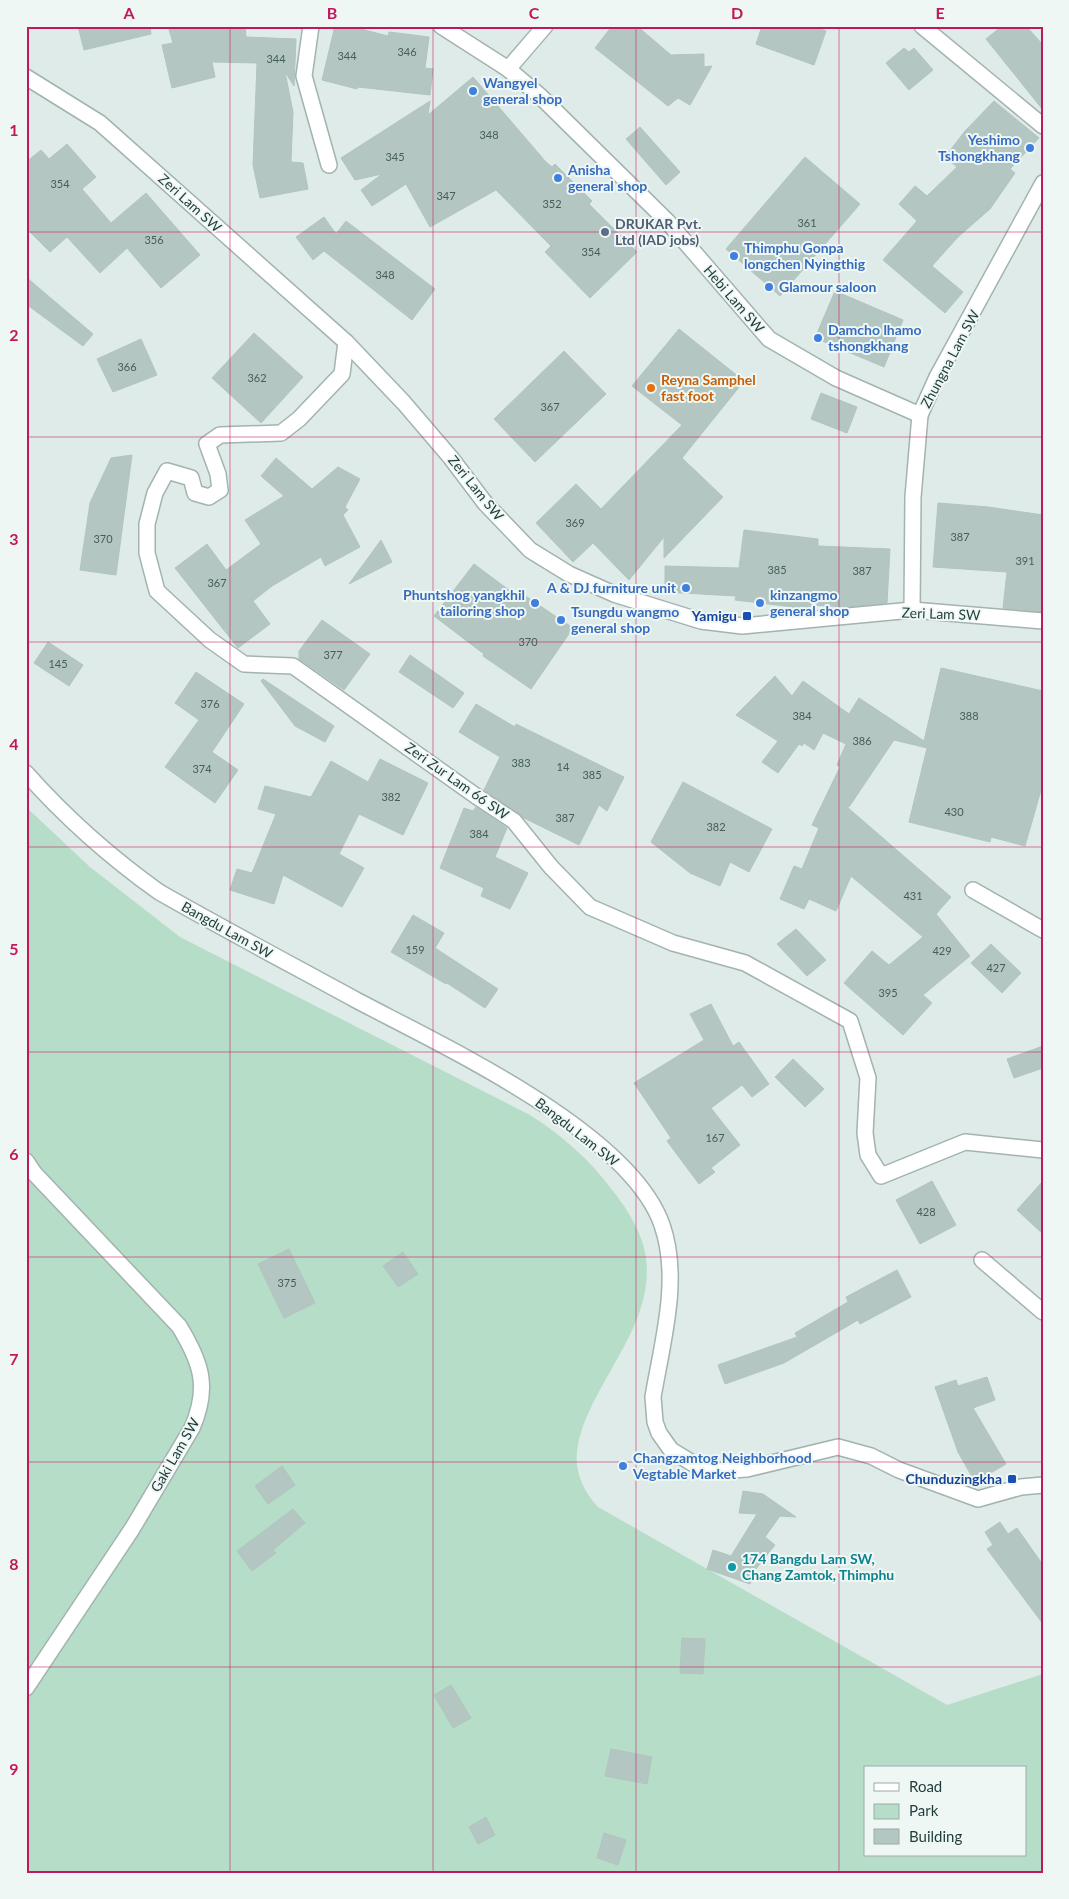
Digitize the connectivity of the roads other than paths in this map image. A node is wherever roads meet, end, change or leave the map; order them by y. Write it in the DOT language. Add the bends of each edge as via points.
graph roads {
  1 [pos="311,26"];
  2 [pos="441,26"];
  3 [pos="545,26"];
  4 [pos="922,26"];
  5 [pos="508,69"];
  6 [pos="26,77"];
  7 [pos="1043,126"];
  8 [pos="330,165"];
  9 [pos="1043,183"];
  10 [pos="346,342"];
  11 [pos="920,415"];
  12 [pos="912,610"];
  13 [pos="1043,621"];
  14 [pos="26,773"];
  15 [pos="972,890"];
  16 [pos="1043,930"];
  17 [pos="1043,1150"];
  18 [pos="26,1161"];
  19 [pos="982,1260"];
  20 [pos="1043,1312"];
  21 [pos="1043,1484"];
  22 [pos="26,1688"];
  1 -- 8 [label="street" via="304,76"];
  2 -- 5 [label="street, Hebi Lam SW"];
  3 -- 5 [label="street"];
  4 -- 7 [label="street"];
  5 -- 11 [label="street, Hebi Lam SW" via="540,96 667,221 769,339 836,378"];
  6 -- 10 [label="street, Zeri Lam SW" via="100,123"];
  9 -- 11 [label="street, Zhungna Lam SW" via="937,377"];
  10 -- 12 [label="street, Zeri Lam SW" via="404,403 485,503 530,550 569,574 614,594 701,621 742,626"];
  10 -- 17 [label="street, Zeri Zur Lam 66 SW" via="342,374 299,419 280,432 220,435 207,444 220,490 209,497 195,493 191,478 167,471 155,493 147,524 147,552 157,591 210,640 244,664 293,666 514,821 550,867 590,907 673,943 745,963 850,1022 868,1078 865,1133 868,1156 881,1176 965,1142"];
  11 -- 12 [label="street, Zhungna Lam SW" via="913,497"];
  12 -- 13 [label="street, Zeri Lam SW"];
  14 -- 21 [label="street, Bangdu Lam SW" via="82,830 159,892 495,1073 566,1120 618,1162 653,1204 668,1248 668,1296 653,1410 659,1433 679,1457 697,1466 727,1472 838,1447 871,1456 899,1470 978,1499"];
  15 -- 16 [label="street"];
  18 -- 22 [label="street, Gaki Lam SW" via="179,1326 194,1350 201,1372 202,1394 200,1411 132,1529"];
  19 -- 20 [label="street"];
}
